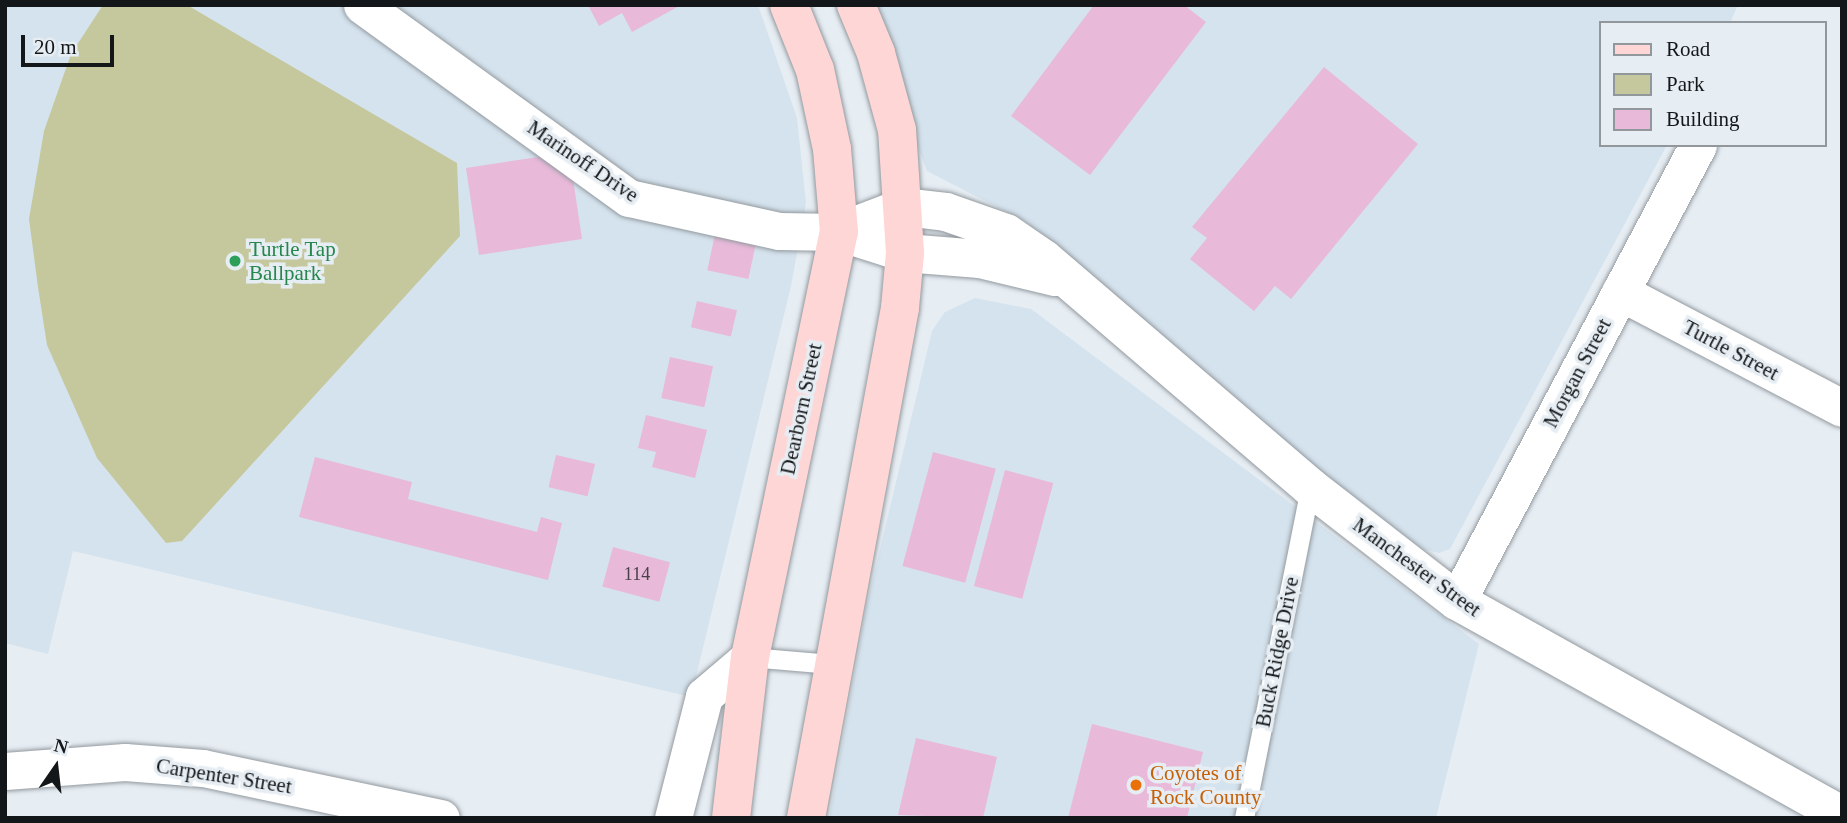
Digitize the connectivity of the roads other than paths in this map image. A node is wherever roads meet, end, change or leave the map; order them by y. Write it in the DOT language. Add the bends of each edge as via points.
graph roads {
  1 [pos="362,5"];
  2 [pos="789,5"];
  3 [pos="856,5"];
  4 [pos="1697,147"];
  5 [pos="904,207"];
  6 [pos="839,232"];
  7 [pos="905,253"];
  8 [pos="1070,281"];
  9 [pos="1620,292"];
  10 [pos="1842,408"];
  11 [pos="1310,487"];
  12 [pos="1457,601"];
  13 [pos="750,657"];
  14 [pos="831,664"];
  15 [pos="5,771"];
  16 [pos="1842,815"];
  17 [pos="441,818"];
  18 [pos="673,818"];
  19 [pos="731,818"];
  20 [pos="806,818"];
  21 [pos="1244,818"];
  1 -- 6 [label="street, Marinoff Drive" via="629,198 779,231"];
  2 -- 6 [label="main road, Dearborn Street" via="816,70 832,149"];
  3 -- 5 [label="main road" via="876,53 897,130"];
  4 -- 9 [label="street, Morgan Street"];
  5 -- 6 [label="street, Manchester Street"];
  5 -- 7 [label="main road"];
  5 -- 8 [label="street, Manchester Street" via="946,212 1006,233"];
  6 -- 7 [label="street, Manchester Street"];
  6 -- 13 [label="main road, Dearborn Street"];
  7 -- 8 [label="street, Manchester Street" via="981,259"];
  7 -- 14 [label="main road" via="900,308"];
  8 -- 11 [label="street, Manchester Street"];
  9 -- 10 [label="street, Turtle Street"];
  9 -- 12 [label="street, Morgan Street"];
  11 -- 12 [label="street, Manchester Street"];
  11 -- 21 [label="lane, Buck Ridge Drive"];
  12 -- 16 [label="street, Manchester Street"];
  13 -- 14 [label="lane"];
  13 -- 18 [label="street" via="704,696"];
  13 -- 19 [label="main road, Dearborn Street"];
  14 -- 20 [label="main road"];
  15 -- 17 [label="street, Carpenter Street" via="125,762 203,768"];
}
